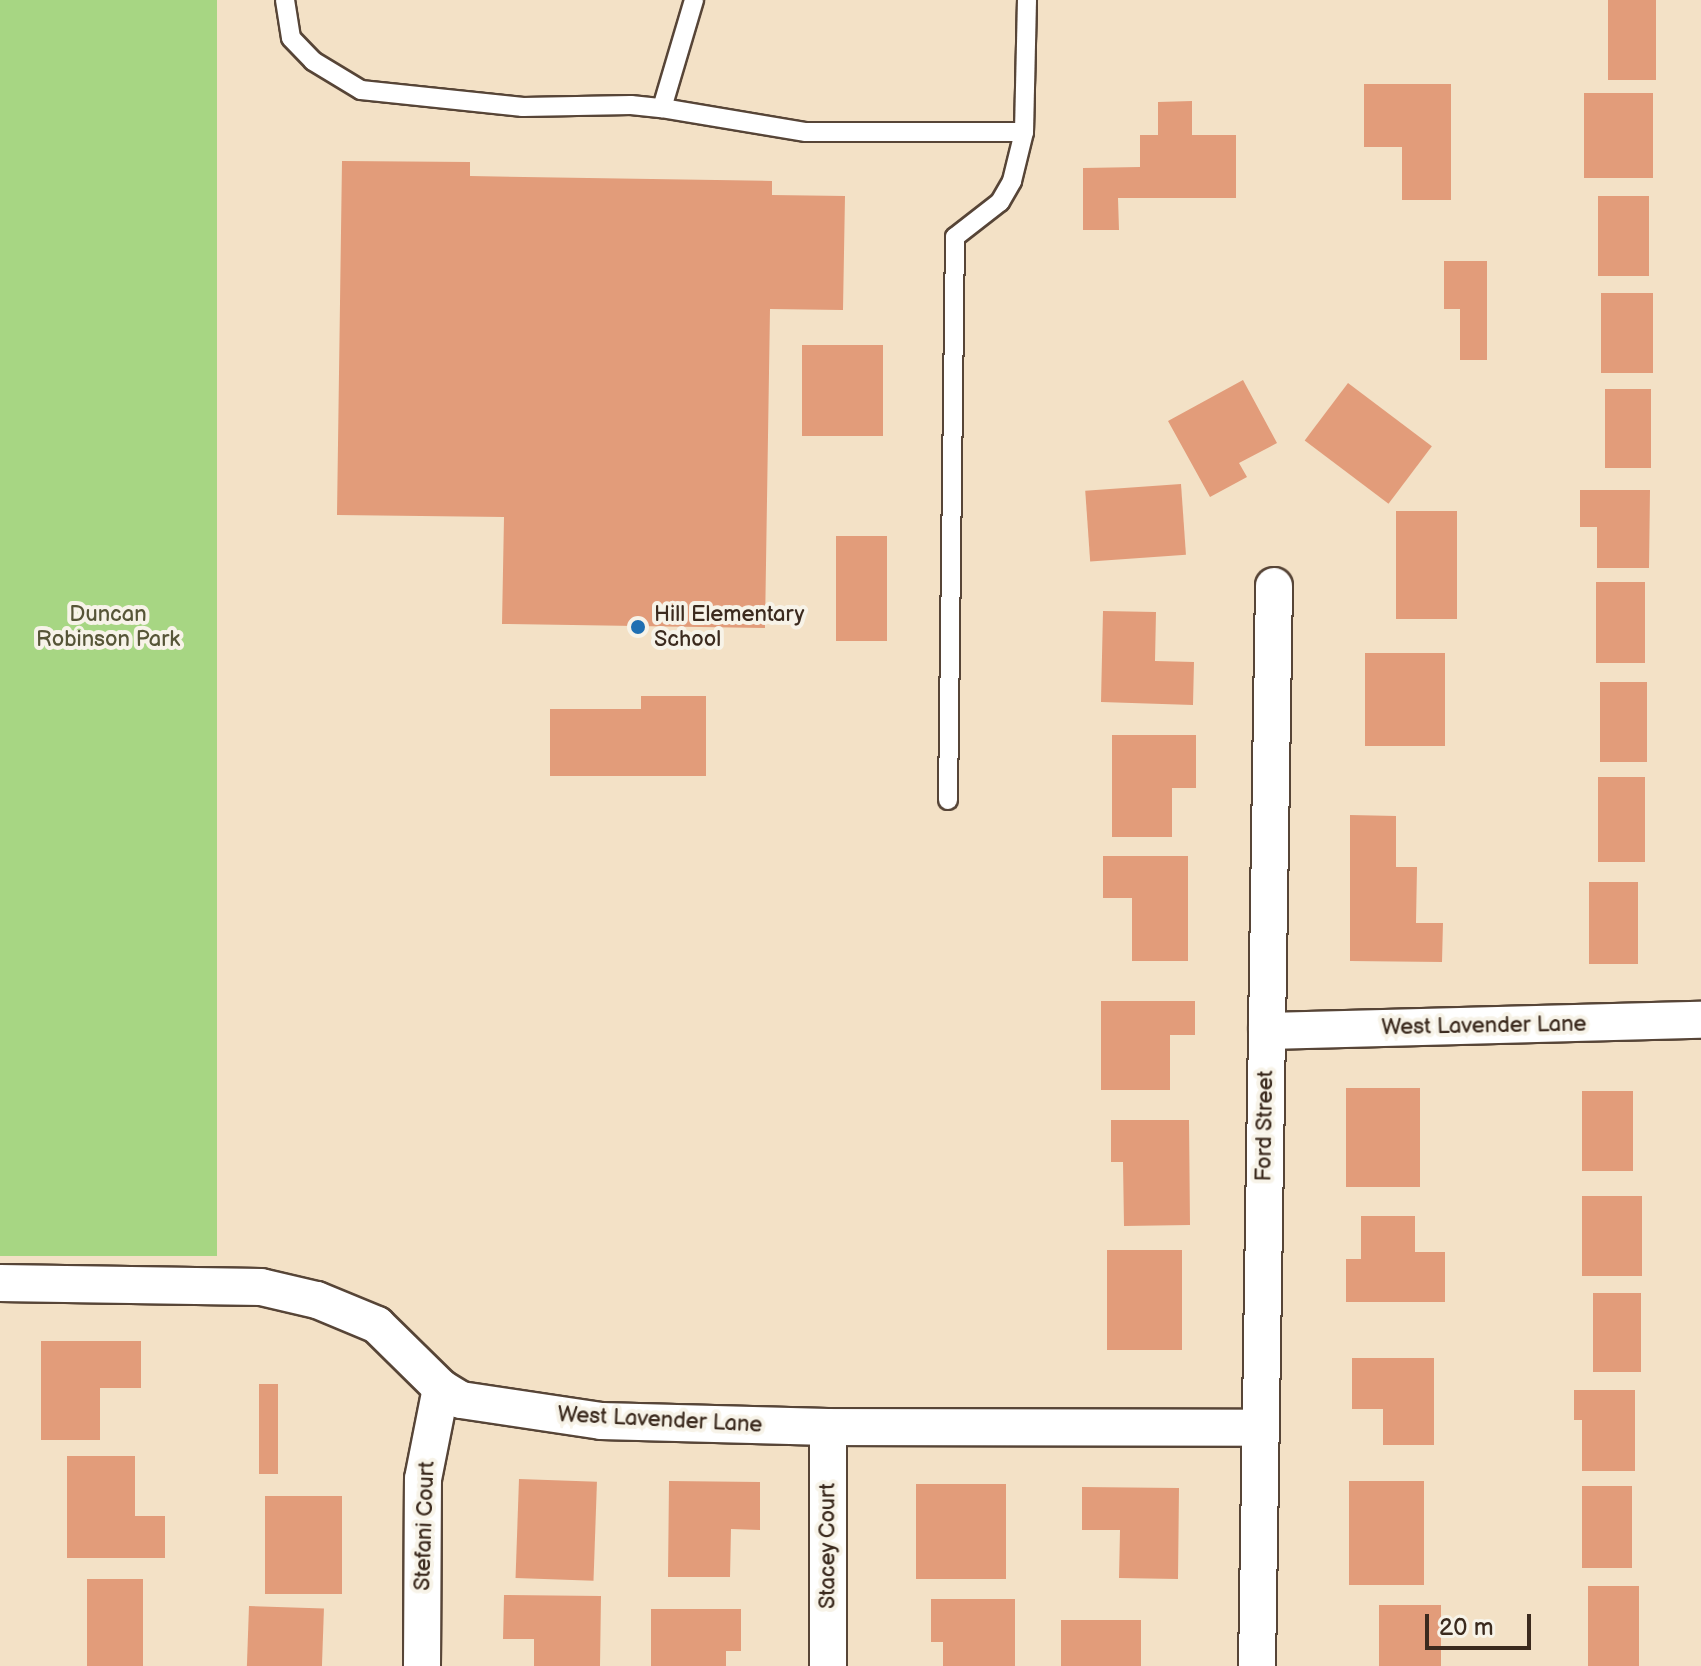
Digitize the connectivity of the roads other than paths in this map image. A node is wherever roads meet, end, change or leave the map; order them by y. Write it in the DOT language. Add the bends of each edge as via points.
graph roads {
  1 [pos="285,0"];
  2 [pos="694,0"];
  3 [pos="1027,0"];
  4 [pos="662,108"];
  5 [pos="1024,132"];
  6 [pos="1274,586"];
  7 [pos="948,800"];
  8 [pos="1701,1020"];
  9 [pos="1267,1031"];
  10 [pos="0,1283"];
  11 [pos="441,1388"];
  12 [pos="828,1427"];
  13 [pos="1261,1428"];
  14 [pos="422,1666"];
  15 [pos="828,1666"];
  16 [pos="1257,1666"];
  1 -- 4 [label="lane" via="291,38 313,61 361,90 523,107"];
  2 -- 4 [label="lane"];
  3 -- 5 [label="lane"];
  4 -- 5 [label="lane" via="806,132"];
  5 -- 7 [label="lane" via="1012,181 1000,202 955,237"];
  6 -- 9 [label="street, Ford Street"];
  8 -- 9 [label="street, West Lavender Lane"];
  9 -- 13 [label="street, Ford Street"];
  10 -- 11 [label="street, West Lavender Lane" via="206,1284 317,1300 377,1325"];
  11 -- 12 [label="street, West Lavender Lane" via="461,1400 601,1421"];
  11 -- 14 [label="street, Stefani Court" via="423,1479"];
  12 -- 13 [label="street, West Lavender Lane"];
  12 -- 15 [label="street, Stacey Court"];
  13 -- 16 [label="street, Ford Street"];
}
